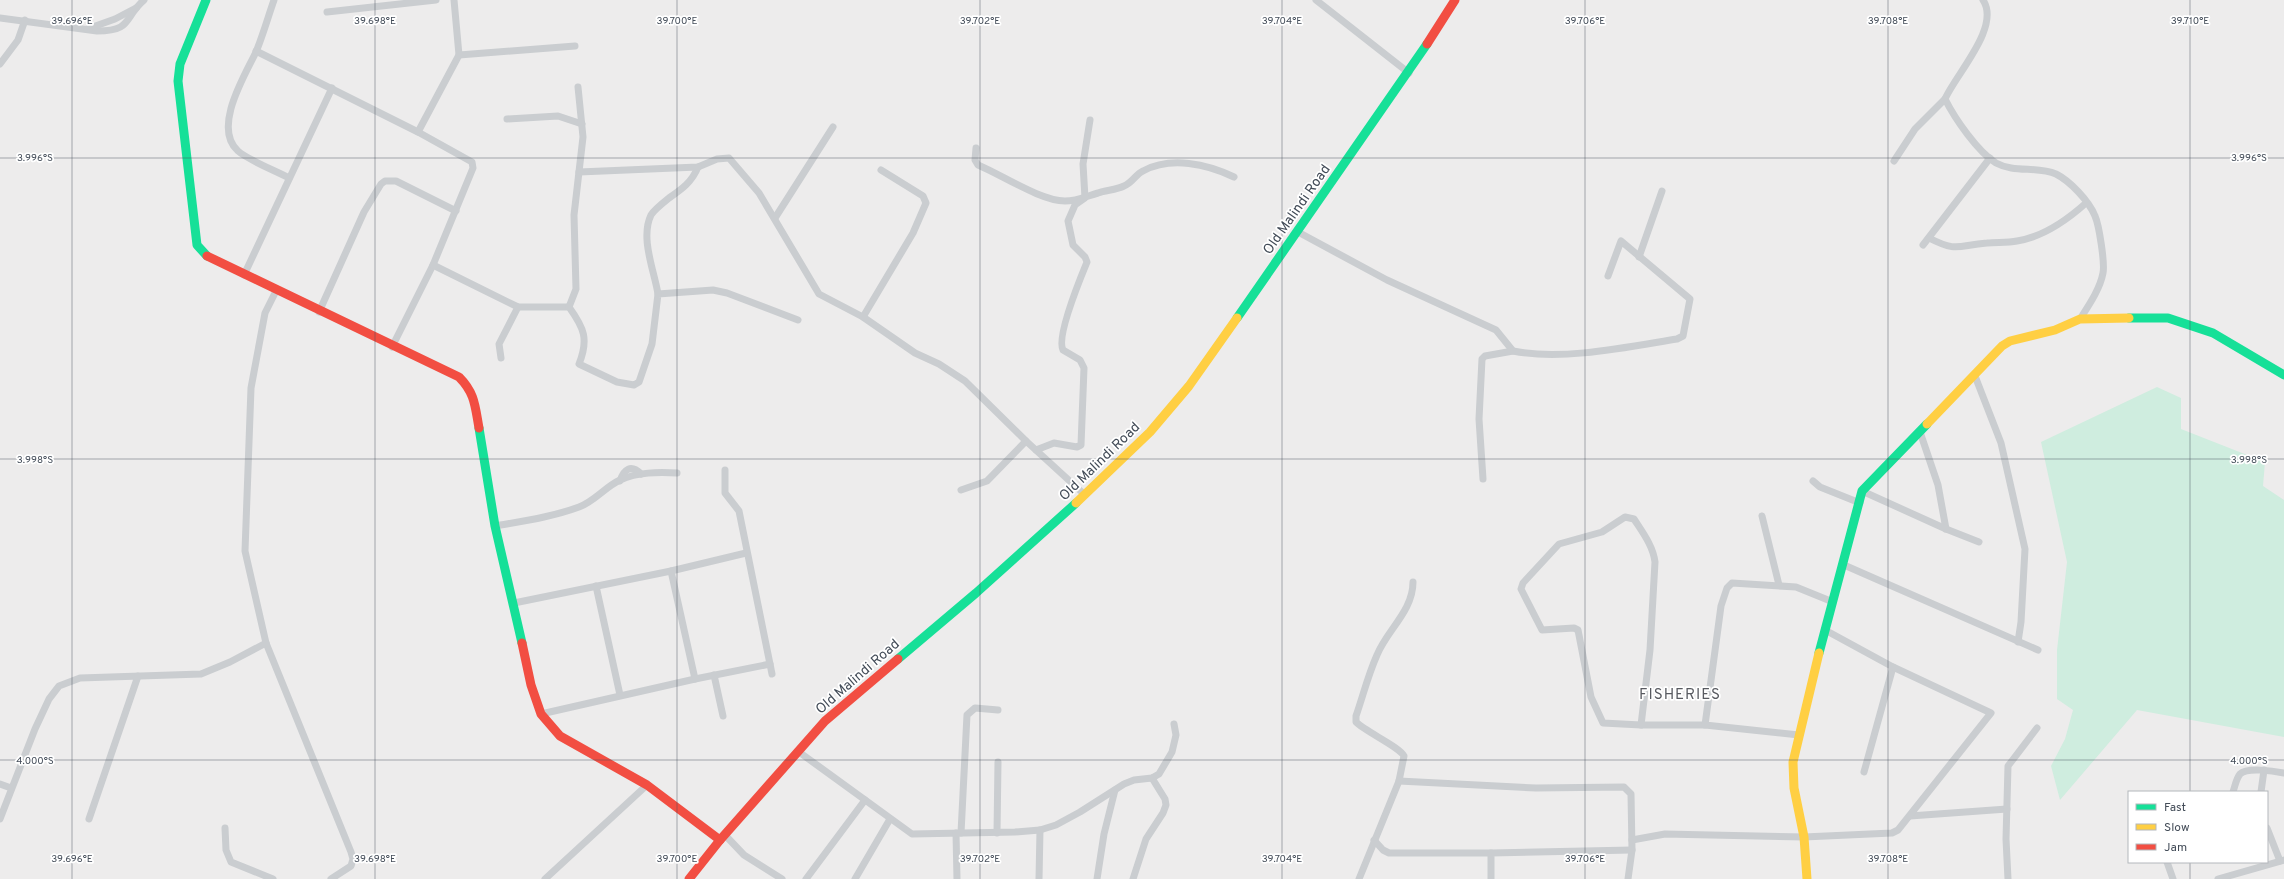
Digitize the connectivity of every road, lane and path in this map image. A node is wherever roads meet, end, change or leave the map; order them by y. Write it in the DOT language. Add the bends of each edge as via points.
graph roads {
  1 [pos="144,0"];
  2 [pos="206,0"];
  3 [pos="274,0"];
  4 [pos="436,0"];
  5 [pos="454,0"];
  6 [pos="1316,0"];
  7 [pos="1455,0"];
  8 [pos="1983,0"];
  9 [pos="327,12"];
  10 [pos="0,18"];
  11 [pos="26,20"];
  12 [pos="575,46"];
  13 [pos="256,51"];
  14 [pos="459,54"];
  15 [pos="0,64"];
  16 [pos="1409,73"];
  17 [pos="578,87"];
  18 [pos="332,88"];
  19 [pos="1945,99"];
  20 [pos="507,119"];
  21 [pos="1090,120"];
  22 [pos="582,124"];
  23 [pos="833,127"];
  24 [pos="418,132"];
  25 [pos="976,148"];
  26 [pos="1990,158"];
  27 [pos="1894,161"];
  28 [pos="698,167"];
  29 [pos="881,170"];
  30 [pos="579,172"];
  31 [pos="1234,177"];
  32 [pos="289,178"];
  33 [pos="1662,191"];
  34 [pos="1084,198"];
  35 [pos="2086,203"];
  36 [pos="456,211"];
  37 [pos="775,218"];
  38 [pos="1298,232"];
  39 [pos="1929,238"];
  40 [pos="1924,245"];
  41 [pos="1639,257"];
  42 [pos="433,265"];
  43 [pos="244,275"];
  44 [pos="1608,276"];
  45 [pos="276,291"];
  46 [pos="658,294"];
  47 [pos="518,307"];
  48 [pos="568,307"];
  49 [pos="319,312"];
  50 [pos="864,317"];
  51 [pos="2080,319"];
  52 [pos="798,320"];
  53 [pos="392,347"];
  54 [pos="1513,351"];
  55 [pos="501,358"];
  56 [pos="2284,375"];
  57 [pos="1975,376"];
  58 [pos="1920,432"];
  59 [pos="1026,442"];
  60 [pos="1036,450"];
  61 [pos="725,470"];
  62 [pos="677,473"];
  63 [pos="1483,479"];
  64 [pos="1813,481"];
  65 [pos="961,490"];
  66 [pos="1862,491"];
  67 [pos="1085,495"];
  68 [pos="1860,503"];
  69 [pos="1762,516"];
  70 [pos="496,526"];
  71 [pos="1946,529"];
  72 [pos="1979,542"];
  73 [pos="746,553"];
  74 [pos="1844,565"];
  75 [pos="671,571"];
  76 [pos="1413,582"];
  77 [pos="1779,585"];
  78 [pos="596,586"];
  79 [pos="1832,602"];
  80 [pos="514,603"];
  81 [pos="1825,630"];
  82 [pos="2018,642"];
  83 [pos="266,643"];
  84 [pos="2038,650"];
  85 [pos="770,664"];
  86 [pos="1893,667"];
  87 [pos="772,674"];
  88 [pos="714,675"];
  89 [pos="138,676"];
  90 [pos="695,678"];
  91 [pos="620,695"];
  92 [pos="998,710"];
  93 [pos="541,714"];
  94 [pos="724,716"];
  95 [pos="1174,724"];
  96 [pos="1641,725"];
  97 [pos="1705,725"];
  98 [pos="2037,728"];
  99 [pos="1799,735"];
  100 [pos="799,752"];
  101 [pos="998,762"];
  102 [pos="2264,770"];
  103 [pos="1864,772"];
  104 [pos="2284,773"];
  105 [pos="1152,778"];
  106 [pos="1399,781"];
  107 [pos="0,784"];
  108 [pos="647,785"];
  109 [pos="11,788"];
  110 [pos="1115,790"];
  111 [pos="2233,791"];
  112 [pos="2261,791"];
  113 [pos="865,800"];
  114 [pos="2007,809"];
  115 [pos="1910,816"];
  116 [pos="0,819"];
  117 [pos="89,819"];
  118 [pos="890,819"];
  119 [pos="225,828"];
  120 [pos="1040,830"];
  121 [pos="2268,830"];
  122 [pos="958,833"];
  123 [pos="997,833"];
  124 [pos="1804,837"];
  125 [pos="723,838"];
  126 [pos="1374,840"];
  127 [pos="1632,840"];
  128 [pos="1632,850"];
  129 [pos="1491,853"];
  130 [pos="2282,860"];
  131 [pos="2167,863"];
  132 [pos="2240,876"];
  133 [pos="273,879"];
  134 [pos="331,879"];
  135 [pos="546,879"];
  136 [pos="689,879"];
  137 [pos="782,879"];
  138 [pos="806,879"];
  139 [pos="855,879"];
  140 [pos="957,879"];
  141 [pos="1039,879"];
  142 [pos="1097,879"];
  143 [pos="1133,879"];
  144 [pos="1359,879"];
  145 [pos="1491,879"];
  146 [pos="1628,879"];
  147 [pos="1807,879"];
  148 [pos="2008,879"];
  149 [pos="2173,879"];
  150 [pos="2218,879"];
  1 -- 11 [label="street" via="131,18 118,29 87,30"];
  2 -- 43 [label="street" via="180,64 178,81 195,235 197,245 206,256"];
  3 -- 13 [label="street"];
  4 -- 9 [label="street"];
  5 -- 14 [label="street"];
  6 -- 16 [label="street"];
  7 -- 16 [label="street, Old Malindi Road"];
  8 -- 19 [label="street" via="1988,9 1986,29"];
  10 -- 11 [label="street"];
  11 -- 15 [label="street" via="18,40"];
  12 -- 14 [label="street"];
  13 -- 18 [label="street"];
  13 -- 32 [label="street" via="235,93 228,132 238,151"];
  14 -- 24 [label="street"];
  16 -- 38 [label="street, Old Malindi Road"];
  17 -- 22 [label="street"];
  18 -- 24 [label="street"];
  18 -- 32 [label="street"];
  19 -- 26 [label="street" via="1956,120"];
  19 -- 27 [label="street" via="1914,129"];
  20 -- 22 [label="street" via="558,116"];
  21 -- 34 [label="street" via="1084,164"];
  22 -- 30 [label="street"];
  23 -- 37 [label="street"];
  24 -- 36 [label="street" via="472,162 473,168"];
  25 -- 34 [label="street" via="976,164 999,176 1049,198 1065,201"];
  26 -- 35 [label="street" via="2002,166 2056,174"];
  26 -- 39 [label="street"];
  28 -- 30 [label="street"];
  28 -- 37 [label="street" via="717,158 729,158 751,182"];
  28 -- 46 [label="street" via="688,184 652,214 647,238"];
  29 -- 50 [label="street" via="923,196 926,203 913,233"];
  30 -- 48 [label="street" via="574,216 576,289"];
  31 -- 34 [label="street" via="1210,168 1167,163 1142,171 1124,186"];
  32 -- 43 [label="street"];
  33 -- 41 [label="street"];
  34 -- 60 [label="street" via="1075,205 1068,222 1073,245 1086,262 1060,342 1063,350 1080,360 1084,368 1081,445 1077,447 1054,443"];
  35 -- 39 [label="street" via="2057,225 2018,241 1981,243 1955,249"];
  35 -- 51 [label="street" via="2095,216 2104,262 2097,290"];
  36 -- 42 [label="street"];
  36 -- 49 [label="street" via="396,181 385,180 364,212"];
  37 -- 50 [label="street" via="819,294"];
  38 -- 54 [label="street" via="1388,280 1496,330"];
  38 -- 67 [label="street, Old Malindi Road" via="1189,386 1150,432"];
  39 -- 40 [label="street"];
  41 -- 44 [label="street" via="1621,241"];
  41 -- 54 [label="street" via="1690,299 1683,336 1619,348 1560,353"];
  42 -- 47 [label="street"];
  42 -- 53 [label="street"];
  43 -- 45 [label="street"];
  45 -- 49 [label="street"];
  45 -- 83 [label="street" via="265,312 251,388 245,551"];
  46 -- 48 [label="street" via="652,344 636,385 617,382 579,364 585,350 585,340 579,321"];
  46 -- 52 [label="street" via="713,290"];
  47 -- 48 [label="street"];
  47 -- 55 [label="street" via="499,344"];
  49 -- 53 [label="street"];
  50 -- 59 [label="street" via="915,353 939,364 964,381"];
  51 -- 56 [label="street" via="2168,318 2213,333"];
  51 -- 57 [label="street" via="2055,330 2010,341 2002,346"];
  53 -- 70 [label="street" via="458,377 469,387 476,410"];
  54 -- 63 [label="street" via="1485,356 1482,359 1479,419"];
  57 -- 58 [label="street"];
  57 -- 82 [label="street" via="2001,443 2024,549"];
  58 -- 66 [label="street"];
  58 -- 71 [label="street" via="1938,485"];
  59 -- 60 [label="street"];
  59 -- 65 [label="street" via="987,481"];
  60 -- 67 [label="street"];
  61 -- 73 [label="street" via="725,493 739,511"];
  62 -- 70 [label="street" via="641,474 620,480 581,507"];
  64 -- 68 [label="street" via="1820,487"];
  66 -- 68 [label="street"];
  66 -- 71 [label="street"];
  67 -- 100 [label="street, Old Malindi Road" via="976,593 833,714"];
  68 -- 74 [label="street"];
  69 -- 77 [label="street"];
  70 -- 80 [label="street"];
  71 -- 72 [label="street"];
  73 -- 75 [label="street"];
  73 -- 85 [label="street"];
  74 -- 79 [label="street"];
  74 -- 82 [label="street"];
  75 -- 78 [label="street"];
  75 -- 90 [label="street"];
  76 -- 106 [label="street" via="1409,602 1377,654 1356,716 1359,725 1402,752 1404,759"];
  77 -- 79 [label="street" via="1796,588"];
  77 -- 97 [label="street" via="1732,582 1727,588 1721,606 1712,662"];
  78 -- 80 [label="street"];
  78 -- 91 [label="street"];
  79 -- 81 [label="street"];
  80 -- 93 [label="street" via="531,684"];
  81 -- 86 [label="street"];
  81 -- 99 [label="street"];
  82 -- 84 [label="street"];
  83 -- 89 [label="street" via="201,674"];
  83 -- 134 [label="street" via="353,859 351,866"];
  85 -- 87 [label="street"];
  85 -- 88 [label="street"];
  86 -- 103 [label="street"];
  86 -- 115 [label="street" via="1991,713"];
  88 -- 90 [label="street"];
  88 -- 94 [label="street"];
  89 -- 109 [label="street" via="80,678 59,686 49,699"];
  89 -- 117 [label="street"];
  90 -- 91 [label="street"];
  91 -- 93 [label="street"];
  92 -- 122 [label="street" via="975,708 967,715"];
  93 -- 108 [label="street" via="560,736"];
  95 -- 105 [label="street" via="1176,735 1172,752 1159,774"];
  96 -- 96 [label="street" via="1603,723 1591,697 1578,630 1542,630 1521,588 1559,544 1602,532 1625,517 1634,519 1647,539 1656,562 1650,650"];
  96 -- 97 [label="street"];
  97 -- 99 [label="street"];
  98 -- 114 [label="street" via="2009,763"];
  99 -- 124 [label="street" via="1793,762 1793,780"];
  100 -- 113 [label="street"];
  100 -- 125 [label="street, Old Malindi Road"];
  101 -- 123 [label="street"];
  102 -- 104 [label="street"];
  102 -- 111 [label="street" via="2242,772"];
  102 -- 112 [label="street"];
  105 -- 110 [label="street" via="1134,780"];
  105 -- 143 [label="street" via="1166,805 1146,839"];
  106 -- 126 [label="street"];
  106 -- 127 [label="street" via="1536,788 1624,787 1631,794"];
  107 -- 109 [label="street"];
  108 -- 125 [label="street"];
  108 -- 135 [label="street"];
  109 -- 116 [label="street"];
  110 -- 120 [label="street" via="1056,825"];
  110 -- 142 [label="street" via="1104,834"];
  113 -- 118 [label="street"];
  113 -- 138 [label="street"];
  114 -- 115 [label="street"];
  114 -- 148 [label="street"];
  115 -- 124 [label="street" via="1892,833"];
  118 -- 122 [label="street" via="912,834"];
  118 -- 139 [label="street"];
  119 -- 133 [label="street" via="226,850 231,862"];
  120 -- 123 [label="street"];
  120 -- 141 [label="street"];
  121 -- 130 [label="street"];
  122 -- 123 [label="street"];
  122 -- 140 [label="street"];
  124 -- 127 [label="street" via="1665,834"];
  124 -- 147 [label="street"];
  125 -- 136 [label="street, Old Malindi Road"];
  125 -- 137 [label="street"];
  126 -- 129 [label="street" via="1383,850 1389,852"];
  126 -- 144 [label="street"];
  127 -- 128 [label="street"];
  128 -- 129 [label="street"];
  128 -- 146 [label="street"];
  129 -- 145 [label="street"];
  130 -- 132 [label="street"];
  131 -- 149 [label="street"];
  132 -- 150 [label="street"];
}
